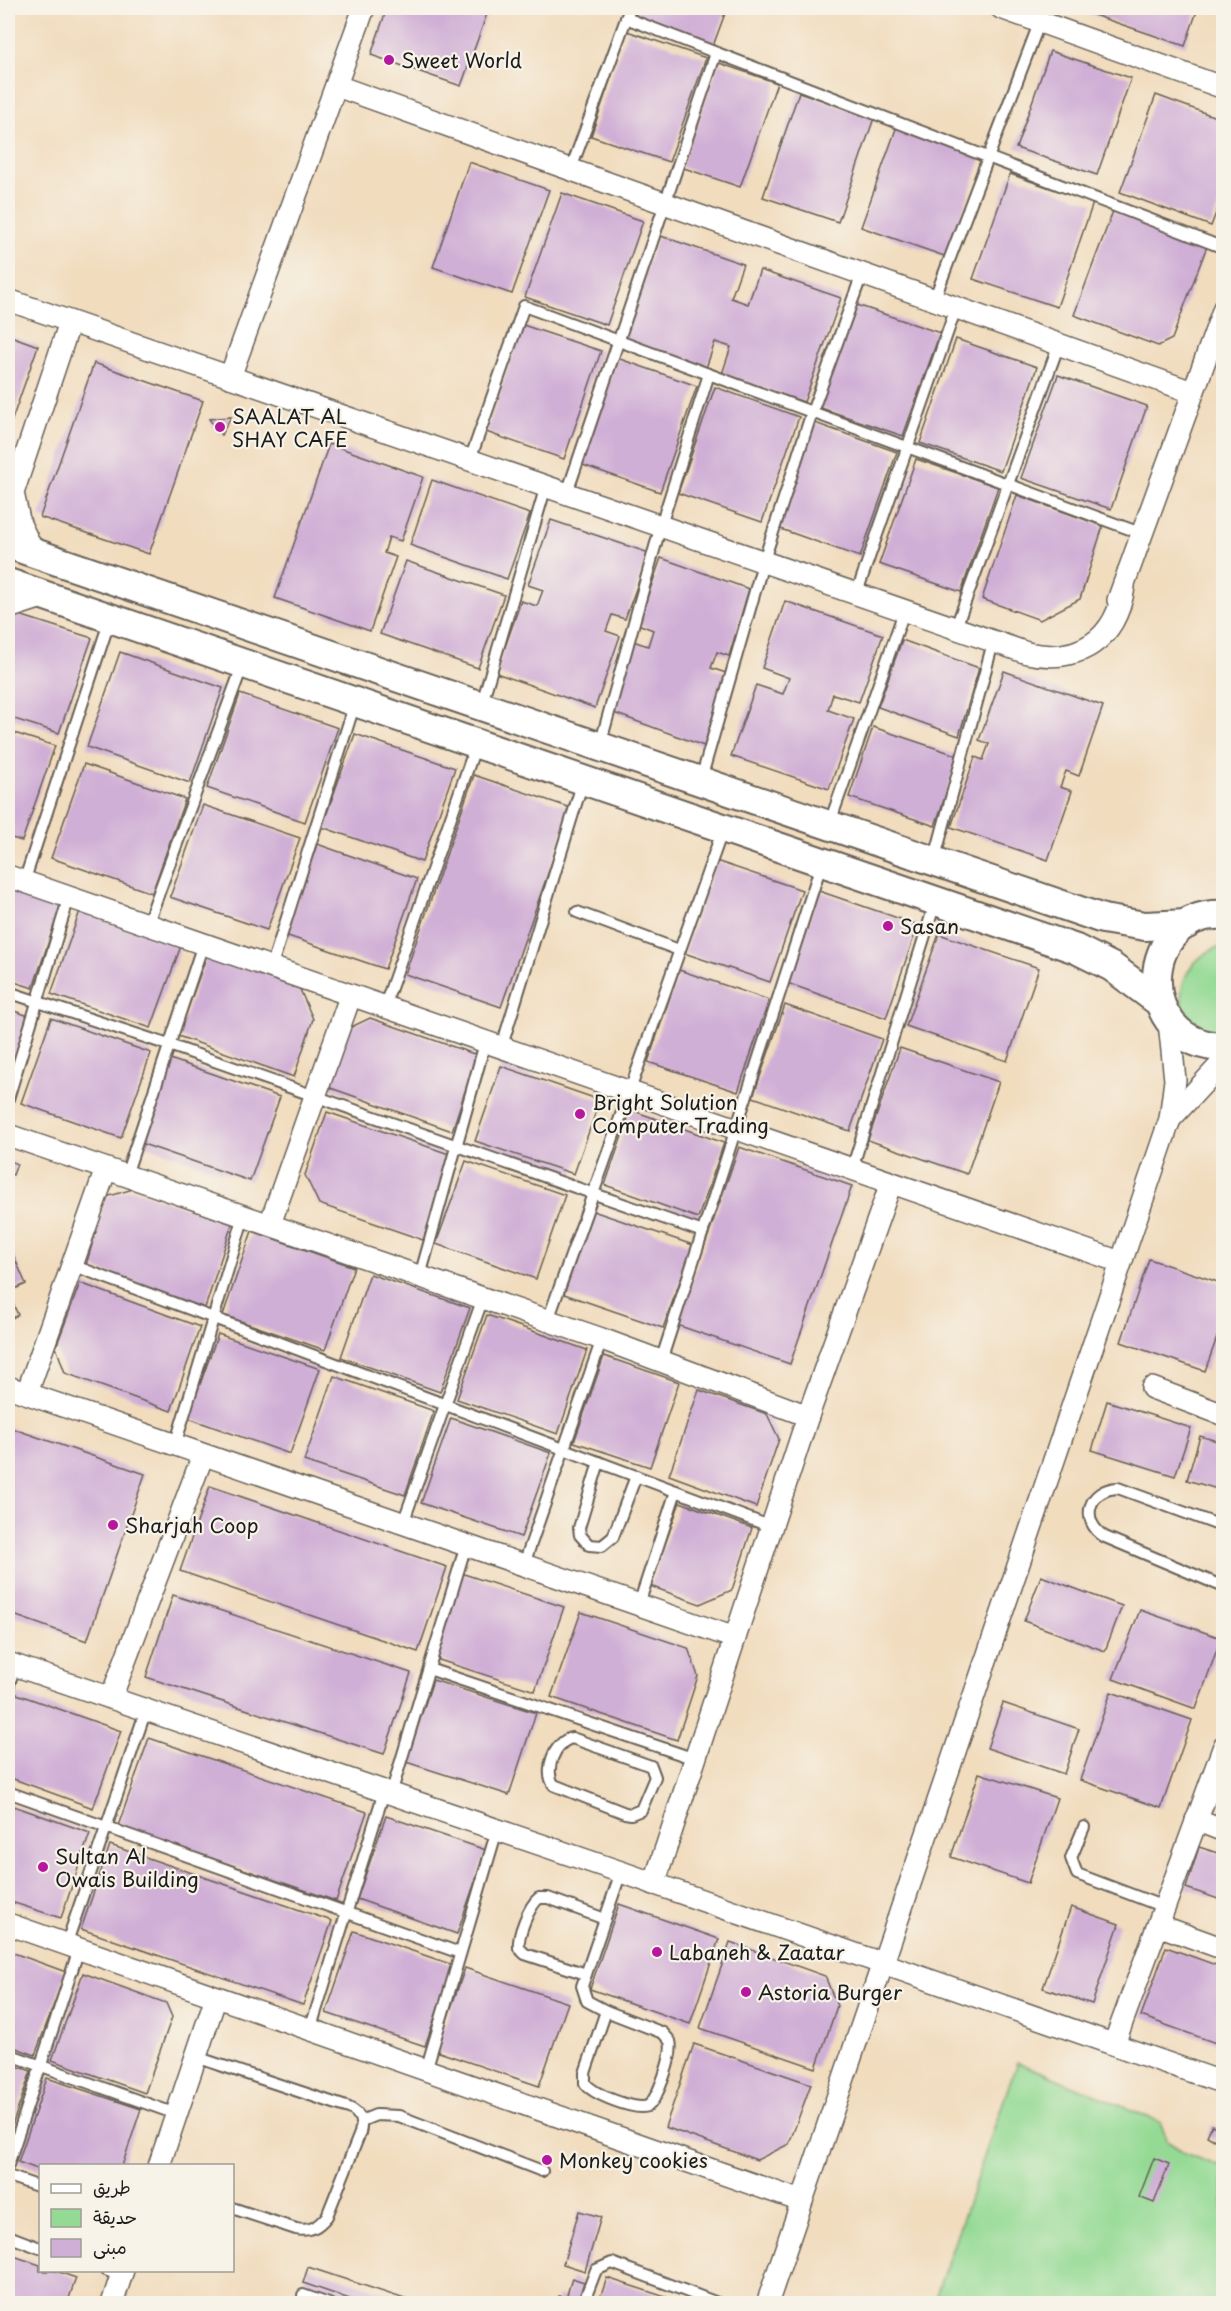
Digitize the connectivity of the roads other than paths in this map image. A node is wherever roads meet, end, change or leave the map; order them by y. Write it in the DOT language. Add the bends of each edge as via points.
graph roads {
  1 [pos="364,8"];
  2 [pos="1001,8"];
  3 [pos="628,13"];
  4 [pos="1042,14"];
  5 [pos="716,53"];
  6 [pos="337,86"];
  7 [pos="1224,88"];
  8 [pos="988,158"];
  9 [pos="571,169"];
  10 [pos="665,203"];
  11 [pos="1224,248"];
  12 [pos="862,274"];
  13 [pos="8,300"];
  14 [pos="934,300"];
  15 [pos="956,308"];
  16 [pos="1224,308"];
  17 [pos="70,322"];
  18 [pos="619,341"];
  19 [pos="1059,344"];
  20 [pos="709,374"];
  21 [pos="230,377"];
  22 [pos="1192,392"];
  23 [pos="812,412"];
  24 [pos="908,447"];
  25 [pos="470,460"];
  26 [pos="1008,484"];
  27 [pos="546,486"];
  28 [pos="567,493"];
  29 [pos="10,495"];
  30 [pos="661,525"];
  31 [pos="1143,534"];
  32 [pos="21,549"];
  33 [pos="764,560"];
  34 [pos="8,583"];
  35 [pos="857,592"];
  36 [pos="45,596"];
  37 [pos="8,608"];
  38 [pos="905,609"];
  39 [pos="110,618"];
  40 [pos="956,627"];
  41 [pos="1002,642"];
  42 [pos="243,664"];
  43 [pos="355,702"];
  44 [pos="481,706"];
  45 [pos="482,746"];
  46 [pos="599,748"];
  47 [pos="583,780"];
  48 [pos="700,782"];
  49 [pos="829,826"];
  50 [pos="723,828"];
  51 [pos="934,861"];
  52 [pos="822,862"];
  53 [pos="16,879"];
  54 [pos="69,897"];
  55 [pos="935,901"];
  56 [pos="577,912"];
  57 [pos="1210,914"];
  58 [pos="147,925"];
  59 [pos="202,944"];
  60 [pos="679,950"];
  61 [pos="271,968"];
  62 [pos="8,992"];
  63 [pos="350,997"];
  64 [pos="37,1002"];
  65 [pos="384,1008"];
  66 [pos="1164,1012"];
  67 [pos="169,1044"];
  68 [pos="493,1046"];
  69 [pos="1224,1047"];
  70 [pos="1224,1061"];
  71 [pos="629,1093"];
  72 [pos="315,1096"];
  73 [pos="8,1099"];
  74 [pos="1170,1119"];
  75 [pos="736,1130"];
  76 [pos="8,1136"];
  77 [pos="457,1145"];
  78 [pos="852,1169"];
  79 [pos="116,1172"];
  80 [pos="891,1183"];
  81 [pos="593,1193"];
  82 [pos="244,1216"];
  83 [pos="270,1224"];
  84 [pos="702,1232"];
  85 [pos="1120,1262"];
  86 [pos="72,1264"];
  87 [pos="420,1276"];
  88 [pos="483,1298"];
  89 [pos="213,1317"];
  90 [pos="549,1320"];
  91 [pos="602,1339"];
  92 [pos="661,1361"];
  93 [pos="1152,1388"];
  94 [pos="17,1390"];
  95 [pos="445,1404"];
  96 [pos="1224,1415"];
  97 [pos="808,1416"];
  98 [pos="175,1445"];
  99 [pos="564,1449"];
  100 [pos="203,1455"];
  101 [pos="599,1462"];
  102 [pos="636,1476"];
  103 [pos="676,1491"];
  104 [pos="404,1523"];
  105 [pos="772,1527"];
  106 [pos="1224,1527"];
  107 [pos="466,1545"];
  108 [pos="524,1564"];
  109 [pos="1224,1587"];
  110 [pos="639,1604"];
  111 [pos="735,1638"];
  112 [pos="11,1664"];
  113 [pos="429,1669"];
  114 [pos="8,1688"];
  115 [pos="111,1698"];
  116 [pos="146,1710"];
  117 [pos="646,1742"];
  118 [pos="1224,1746"];
  119 [pos="695,1759"];
  120 [pos="639,1760"];
  121 [pos="8,1791"];
  122 [pos="388,1793"];
  123 [pos="1196,1820"];
  124 [pos="107,1827"];
  125 [pos="1084,1827"];
  126 [pos="497,1830"];
  127 [pos="1224,1831"];
  128 [pos="621,1872"];
  129 [pos="654,1884"];
  130 [pos="347,1912"];
  131 [pos="1161,1916"];
  132 [pos="605,1918"];
  133 [pos="8,1924"];
  134 [pos="73,1947"];
  135 [pos="1224,1949"];
  136 [pos="460,1953"];
  137 [pos="883,1965"];
  138 [pos="586,1974"];
  139 [pos="216,1997"];
  140 [pos="606,2011"];
  141 [pos="310,2030"];
  142 [pos="1114,2044"];
  143 [pos="8,2055"];
  144 [pos="196,2057"];
  145 [pos="40,2066"];
  146 [pos="426,2070"];
  147 [pos="1224,2084"];
  148 [pos="176,2114"];
  149 [pos="361,2121"];
  150 [pos="160,2164"];
  151 [pos="8,2165"];
  152 [pos="542,2171"];
  153 [pos="8,2176"];
  154 [pos="39,2187"];
  155 [pos="801,2201"];
  156 [pos="234,2209"];
  157 [pos="8,2236"];
  158 [pos="39,2248"];
  159 [pos="117,2272"];
  160 [pos="303,2295"];
  161 [pos="586,2296"];
  162 [pos="112,2304"];
  163 [pos="329,2304"];
  164 [pos="720,2304"];
  165 [pos="767,2304"];
  1 -- 6 [label="street"];
  2 -- 4 [label="street"];
  3 -- 5 [label="lane"];
  3 -- 9 [label="lane"];
  4 -- 7 [label="street"];
  4 -- 8 [label="lane"];
  5 -- 8 [label="lane"];
  5 -- 10 [label="lane"];
  6 -- 9 [label="street"];
  6 -- 21 [label="street"];
  8 -- 11 [label="lane"];
  8 -- 14 [label="lane"];
  9 -- 10 [label="street"];
  10 -- 12 [label="street"];
  10 -- 18 [label="lane"];
  12 -- 14 [label="street"];
  12 -- 23 [label="lane"];
  13 -- 17 [label="street"];
  14 -- 15 [label="street"];
  15 -- 19 [label="street"];
  15 -- 24 [label="lane"];
  16 -- 22 [label="street"];
  17 -- 21 [label="street"];
  17 -- 29 [label="street"];
  18 -- 20 [label="lane"];
  18 -- 25 [label="lane" via="524,306"];
  18 -- 28 [label="lane"];
  19 -- 22 [label="street"];
  19 -- 26 [label="lane"];
  20 -- 23 [label="lane"];
  20 -- 30 [label="lane"];
  21 -- 25 [label="street"];
  22 -- 31 [label="street"];
  23 -- 24 [label="lane"];
  23 -- 33 [label="lane"];
  24 -- 26 [label="lane"];
  24 -- 35 [label="lane"];
  25 -- 27 [label="street"];
  26 -- 31 [label="lane"];
  26 -- 40 [label="lane"];
  27 -- 28 [label="street"];
  27 -- 44 [label="lane"];
  28 -- 30 [label="street"];
  29 -- 32 [label="street" via="20,524"];
  30 -- 33 [label="street"];
  30 -- 46 [label="lane"];
  31 -- 41 [label="street" via="1124,588 1108,613 1085,633 1042,647"];
  32 -- 44 [label="main road"];
  33 -- 35 [label="street"];
  33 -- 48 [label="lane"];
  34 -- 36 [label="main road"];
  35 -- 38 [label="street"];
  36 -- 37 [label="street"];
  36 -- 39 [label="main road"];
  38 -- 40 [label="street"];
  38 -- 49 [label="lane"];
  39 -- 42 [label="main road"];
  39 -- 53 [label="lane"];
  40 -- 41 [label="street"];
  41 -- 51 [label="lane"];
  42 -- 43 [label="main road"];
  42 -- 58 [label="lane"];
  43 -- 45 [label="main road"];
  43 -- 61 [label="lane"];
  44 -- 46 [label="main road"];
  45 -- 46 [label="main road" via="524,743 582,763 593,758"];
  45 -- 47 [label="main road"];
  45 -- 65 [label="lane"];
  46 -- 48 [label="main road"];
  47 -- 50 [label="main road"];
  47 -- 68 [label="lane"];
  48 -- 49 [label="main road"];
  49 -- 51 [label="main road"];
  50 -- 52 [label="main road"];
  50 -- 60 [label="lane"];
  51 -- 57 [label="main road" via="1103,919 1145,926"];
  52 -- 55 [label="main road"];
  52 -- 75 [label="lane"];
  53 -- 54 [label="street"];
  54 -- 58 [label="street"];
  54 -- 64 [label="lane"];
  55 -- 66 [label="main road" via="1095,957 1128,978"];
  55 -- 78 [label="lane"];
  56 -- 60 [label="lane"];
  57 -- 66 [label="main road" via="1166,945 1159,958 1155,980"];
  58 -- 59 [label="street"];
  59 -- 61 [label="street"];
  59 -- 67 [label="lane"];
  60 -- 71 [label="lane"];
  61 -- 63 [label="street"];
  62 -- 64 [label="lane"];
  63 -- 65 [label="street"];
  63 -- 72 [label="street"];
  64 -- 67 [label="lane"];
  64 -- 73 [label="lane"];
  65 -- 68 [label="street"];
  66 -- 69 [label="main road" via="1181,1034 1196,1042"];
  66 -- 74 [label="street" via="1174,1070"];
  67 -- 72 [label="lane"];
  67 -- 79 [label="lane"];
  68 -- 71 [label="street"];
  68 -- 77 [label="lane"];
  70 -- 74 [label="street"];
  71 -- 75 [label="street"];
  71 -- 81 [label="lane"];
  72 -- 77 [label="lane"];
  72 -- 83 [label="street"];
  74 -- 85 [label="street"];
  75 -- 78 [label="street"];
  75 -- 84 [label="lane"];
  76 -- 79 [label="street"];
  77 -- 81 [label="lane"];
  77 -- 87 [label="lane"];
  78 -- 80 [label="street"];
  79 -- 82 [label="street"];
  79 -- 86 [label="street"];
  80 -- 85 [label="street"];
  80 -- 97 [label="street"];
  81 -- 84 [label="lane"];
  81 -- 90 [label="lane"];
  82 -- 83 [label="street"];
  82 -- 89 [label="lane"];
  83 -- 87 [label="street"];
  84 -- 92 [label="lane"];
  85 -- 137 [label="street"];
  86 -- 89 [label="lane"];
  86 -- 94 [label="street"];
  87 -- 88 [label="street"];
  88 -- 90 [label="street"];
  88 -- 95 [label="lane"];
  89 -- 95 [label="lane"];
  89 -- 98 [label="lane"];
  90 -- 91 [label="street"];
  91 -- 92 [label="street"];
  91 -- 99 [label="lane"];
  92 -- 97 [label="street"];
  93 -- 96 [label="street"];
  94 -- 98 [label="street"];
  95 -- 99 [label="lane"];
  95 -- 104 [label="lane"];
  97 -- 105 [label="street"];
  98 -- 100 [label="street"];
  99 -- 101 [label="lane"];
  99 -- 108 [label="lane"];
  100 -- 104 [label="street"];
  100 -- 115 [label="street"];
  101 -- 102 [label="lane"];
  101 -- 102 [label="lane" via="579,1528 589,1545 602,1546 613,1537"];
  102 -- 103 [label="lane"];
  103 -- 105 [label="lane"];
  103 -- 110 [label="lane"];
  104 -- 107 [label="street"];
  105 -- 111 [label="street"];
  106 -- 109 [label="lane" via="1118,1488 1098,1494 1088,1512 1096,1531 1105,1537"];
  107 -- 108 [label="street"];
  107 -- 113 [label="lane"];
  108 -- 110 [label="street"];
  110 -- 111 [label="street"];
  111 -- 119 [label="street"];
  112 -- 114 [label="lane"];
  112 -- 115 [label="street"];
  113 -- 117 [label="lane"];
  113 -- 122 [label="lane"];
  115 -- 116 [label="street"];
  116 -- 122 [label="street"];
  116 -- 124 [label="lane"];
  117 -- 119 [label="lane"];
  117 -- 120 [label="lane"];
  118 -- 123 [label="street"];
  119 -- 129 [label="street"];
  120 -- 120 [label="lane" via="572,1737 559,1745 550,1780 558,1788 631,1814 641,1810 656,1777 651,1766"];
  121 -- 124 [label="lane"];
  122 -- 126 [label="street"];
  122 -- 130 [label="lane"];
  123 -- 127 [label="street"];
  123 -- 131 [label="street"];
  124 -- 130 [label="lane"];
  124 -- 134 [label="lane"];
  125 -- 131 [label="lane" via="1071,1858 1077,1874"];
  126 -- 128 [label="street"];
  126 -- 136 [label="lane"];
  128 -- 129 [label="street"];
  128 -- 132 [label="lane"];
  129 -- 137 [label="street"];
  130 -- 136 [label="lane"];
  130 -- 141 [label="lane"];
  131 -- 135 [label="street"];
  131 -- 142 [label="street"];
  132 -- 138 [label="lane"];
  132 -- 138 [label="lane" via="543,1897 533,1905 519,1940 519,1948 525,1954"];
  133 -- 134 [label="street"];
  134 -- 139 [label="street"];
  134 -- 145 [label="lane"];
  136 -- 146 [label="lane"];
  137 -- 142 [label="street"];
  137 -- 155 [label="street"];
  138 -- 140 [label="lane" via="583,1996 591,2005"];
  139 -- 141 [label="street"];
  139 -- 144 [label="street"];
  140 -- 140 [label="lane" via="663,2033 670,2042 670,2057 655,2099 648,2106 634,2108 592,2090 585,2083"];
  141 -- 146 [label="street"];
  142 -- 147 [label="street"];
  143 -- 145 [label="lane"];
  144 -- 148 [label="street"];
  144 -- 149 [label="lane" via="349,2108"];
  145 -- 148 [label="lane"];
  145 -- 151 [label="lane"];
  146 -- 155 [label="street"];
  148 -- 150 [label="street"];
  149 -- 152 [label="lane" via="376,2115 399,2116"];
  149 -- 156 [label="lane" via="360,2133 327,2216 317,2227 296,2229"];
  153 -- 154 [label="lane"];
  155 -- 165 [label="street"];
  157 -- 158 [label="lane"];
  159 -- 162 [label="street"];
  160 -- 163 [label="lane"];
  161 -- 164 [label="lane" via="596,2270 612,2264"];
}
